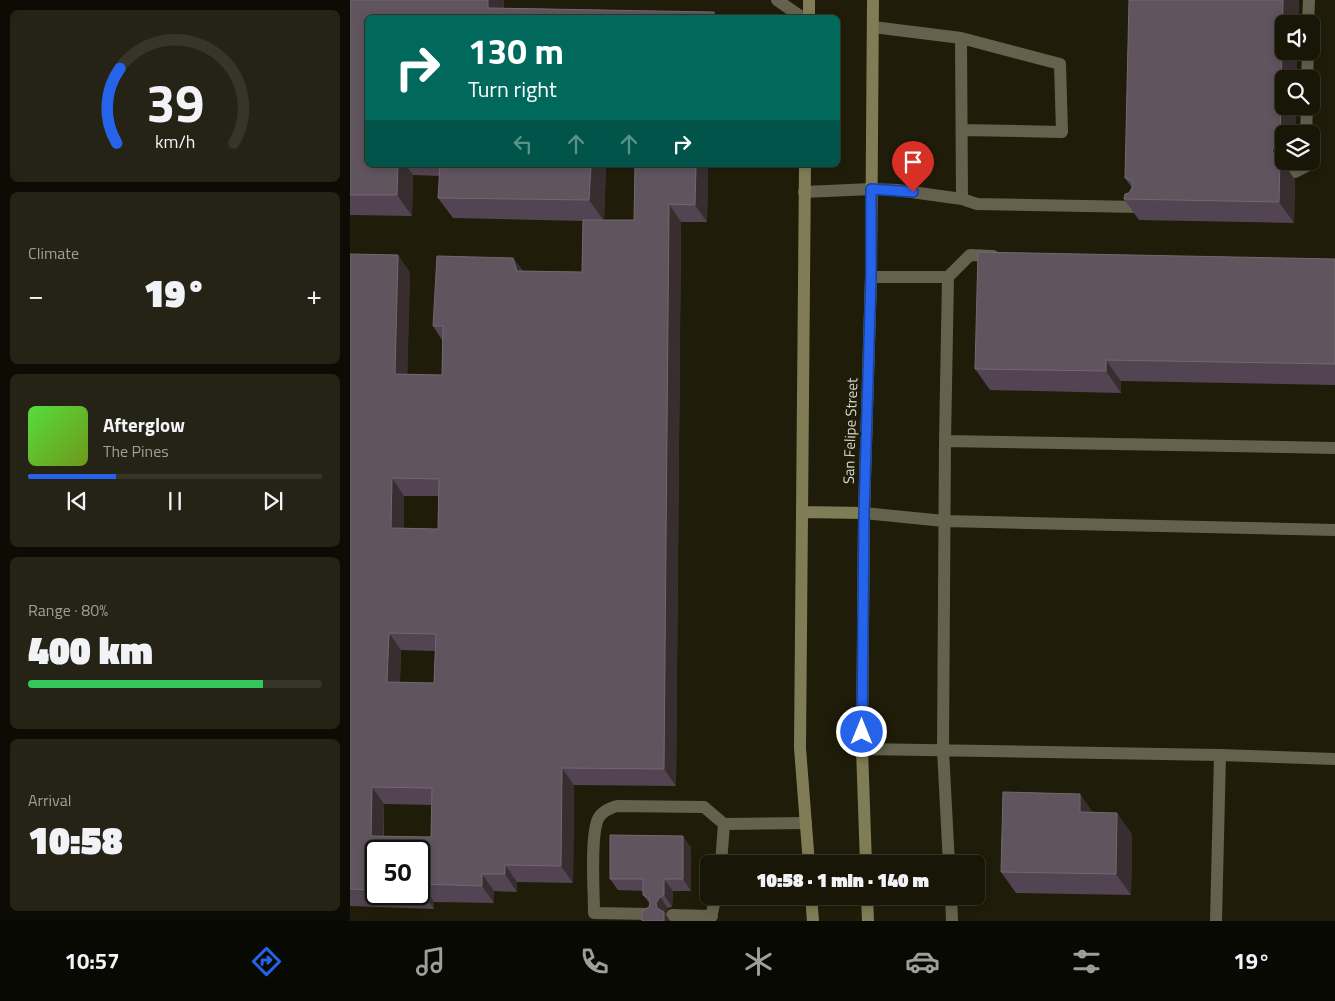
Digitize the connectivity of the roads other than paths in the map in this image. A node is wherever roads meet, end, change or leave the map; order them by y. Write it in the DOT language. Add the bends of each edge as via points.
graph roads {
  1 [pos="777,0"];
  2 [pos="809,0"];
  3 [pos="873,0"];
  4 [pos="1309,0"];
  5 [pos="799,15"];
  6 [pos="808,15"];
  7 [pos="1308,15"];
  8 [pos="872,27"];
  9 [pos="961,38"];
  10 [pos="962,130"];
  11 [pos="805,167"];
  12 [pos="1299,170"];
  13 [pos="1295,172"];
  14 [pos="871,189"];
  15 [pos="804,192"];
  16 [pos="962,199"];
  17 [pos="1140,206"];
  18 [pos="1009,256"];
  19 [pos="871,276"];
  20 [pos="948,277"];
  21 [pos="944,441"];
  22 [pos="1335,448"];
  23 [pos="802,512"];
  24 [pos="864,513"];
  25 [pos="944,521"];
  26 [pos="1335,530"];
  27 [pos="862,749"];
  28 [pos="943,750"];
  29 [pos="1220,755"];
  30 [pos="1335,759"];
  31 [pos="806,823"];
  32 [pos="724,824"];
  33 [pos="722,855"];
  34 [pos="808,855"];
  35 [pos="866,855"];
  36 [pos="949,855"];
  37 [pos="714,905"];
  38 [pos="812,905"];
  39 [pos="867,905"];
  40 [pos="951,905"];
  41 [pos="650,914"];
  42 [pos="672,915"];
  43 [pos="595,917"];
  44 [pos="711,919"];
  45 [pos="813,921"];
  46 [pos="868,921"];
  47 [pos="952,921"];
  48 [pos="1216,921"];
  1 -- 5 [label="lane"];
  2 -- 6 [label="main road"];
  3 -- 8 [label="main road, San Felipe Street"];
  4 -- 7 [label="lane"];
  8 -- 9 [label="lane"];
  8 -- 14 [label="main road, San Felipe Street"];
  9 -- 10 [label="lane"];
  9 -- 10 [label="lane" via="1060,64 1062,132"];
  10 -- 16 [label="lane"];
  11 -- 15 [label="main road"];
  12 -- 13 [label="lane"];
  14 -- 15 [label="lane"];
  14 -- 16 [label="lane"];
  14 -- 19 [label="main road, San Felipe Street"];
  15 -- 23 [label="main road"];
  16 -- 17 [label="lane" via="977,204"];
  18 -- 20 [label="lane" via="970,255"];
  19 -- 20 [label="lane"];
  19 -- 24 [label="main road, San Felipe Street"];
  20 -- 21 [label="lane"];
  21 -- 22 [label="lane"];
  21 -- 25 [label="lane"];
  23 -- 24 [label="main road"];
  23 -- 31 [label="main road" via="800,748"];
  24 -- 25 [label="lane"];
  24 -- 27 [label="main road, San Felipe Street"];
  25 -- 26 [label="lane"];
  25 -- 28 [label="lane"];
  27 -- 28 [label="lane"];
  27 -- 35 [label="main road, San Felipe Street"];
  28 -- 29 [label="lane"];
  28 -- 36 [label="lane"];
  29 -- 30 [label="lane"];
  29 -- 48 [label="lane"];
  31 -- 32 [label="lane"];
  31 -- 34 [label="main road"];
  32 -- 33 [label="lane"];
  32 -- 43 [label="lane" via="704,807 617,806 606,810 599,817 594,831"];
  37 -- 44 [label="lane"];
  38 -- 45 [label="main road"];
  39 -- 46 [label="main road"];
  40 -- 47 [label="lane"];
  41 -- 43 [label="lane"];
  42 -- 44 [label="lane"];
}
